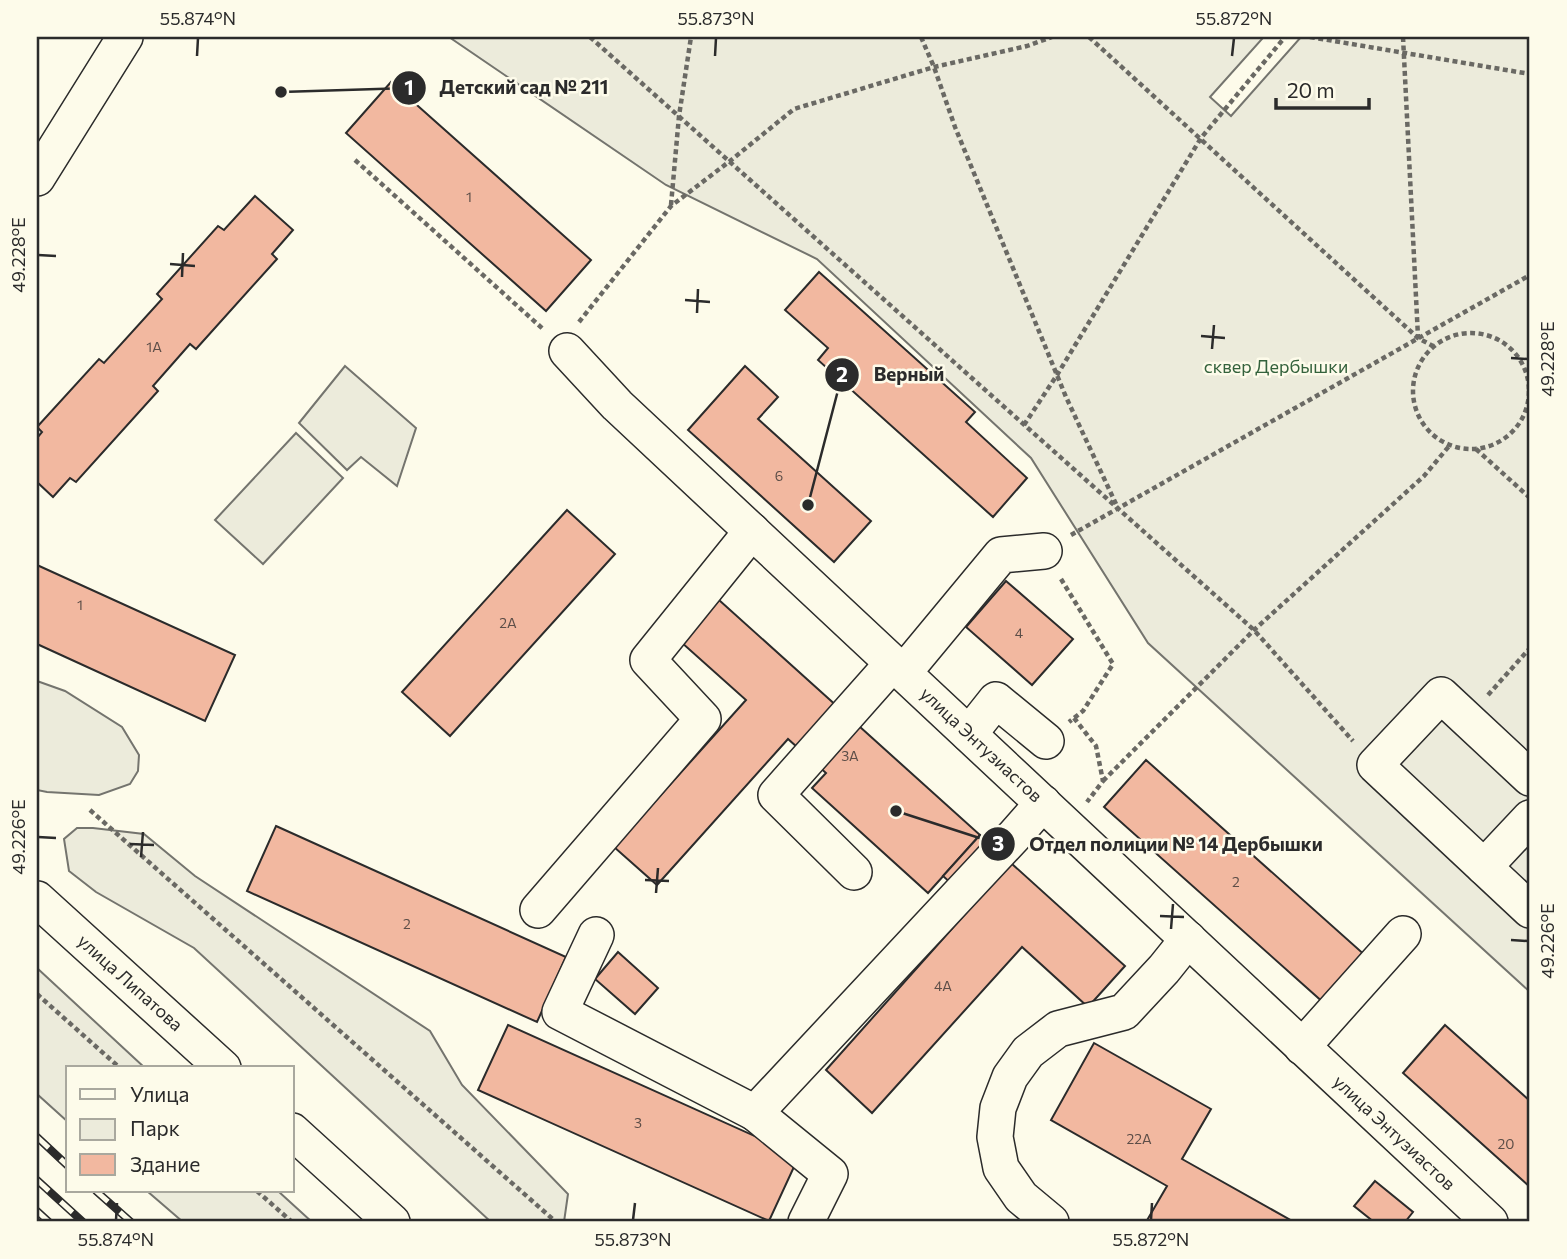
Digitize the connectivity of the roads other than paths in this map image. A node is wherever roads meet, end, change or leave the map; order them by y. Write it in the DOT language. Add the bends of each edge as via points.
graph roads {
  1 [pos="125,37"];
  2 [pos="41,159"];
  3 [pos="567,351"];
  4 [pos="752,531"];
  5 [pos="1044,551"];
  6 [pos="898,668"];
  7 [pos="969,734"];
  8 [pos="1046,741"];
  9 [pos="1530,778"];
  10 [pos="1042,803"];
  11 [pos="1530,818"];
  12 [pos="1484,867"];
  13 [pos="854,872"];
  14 [pos="37,899"];
  15 [pos="538,910"];
  16 [pos="1530,910"];
  17 [pos="1402,933"];
  18 [pos="596,935"];
  19 [pos="1188,939"];
  20 [pos="1302,1047"];
  21 [pos="221,1066"];
  22 [pos="755,1113"];
  23 [pos="294,1133"];
  24 [pos="392,1222"];
  25 [pos="806,1222"];
  26 [pos="1051,1222"];
  27 [pos="1490,1222"];
  1 -- 2 [label="street"];
  3 -- 4 [label="street, улица Энтузиастов" via="617,405"];
  4 -- 6 [label="street, улица Энтузиастов"];
  4 -- 15 [label="street" via="648,660 702,719"];
  5 -- 6 [label="street" via="1001,555"];
  6 -- 7 [label="street, улица Энтузиастов"];
  6 -- 13 [label="street" via="776,795"];
  7 -- 8 [label="street" via="996,701"];
  7 -- 10 [label="street, улица Энтузиастов"];
  9 -- 12 [label="street" via="1441,695 1375,765"];
  10 -- 19 [label="street, улица Энтузиастов"];
  10 -- 22 [label="street"];
  11 -- 12 [label="street"];
  12 -- 16 [label="street"];
  14 -- 21 [label="street, улица Липатова"];
  17 -- 20 [label="street"];
  18 -- 22 [label="street" via="560,1012"];
  19 -- 20 [label="street, улица Энтузиастов"];
  19 -- 26 [label="street" via="1124,1012 1058,1029 1028,1052 1010,1077 998,1108 995,1137 1002,1168 1021,1197"];
  20 -- 27 [label="street, улица Энтузиастов"];
  22 -- 25 [label="street" via="830,1174"];
  23 -- 24 [label="street"];
}
